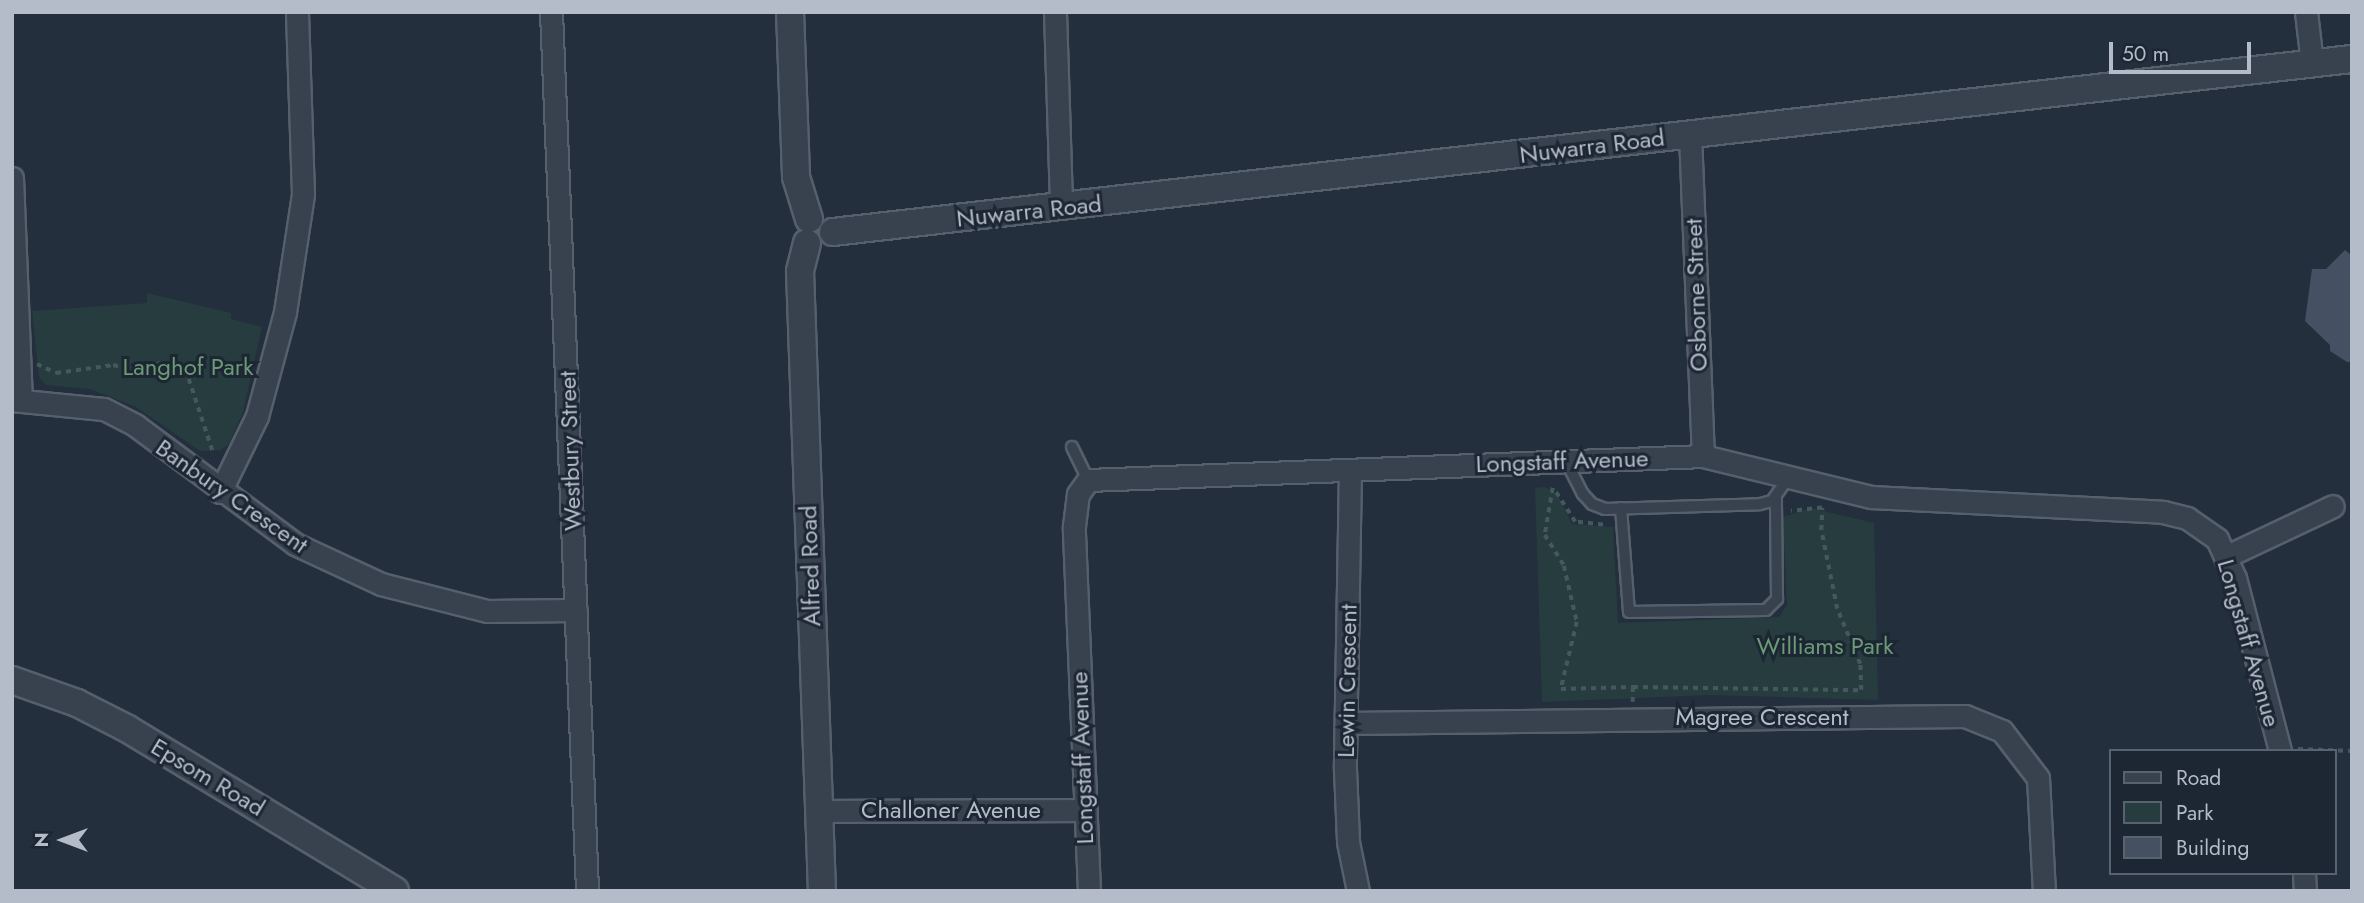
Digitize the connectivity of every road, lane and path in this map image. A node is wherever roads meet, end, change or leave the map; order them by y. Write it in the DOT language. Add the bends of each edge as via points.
graph roads {
  1 [pos="297,12"];
  2 [pos="551,12"];
  3 [pos="790,12"];
  4 [pos="1055,12"];
  5 [pos="2306,15"];
  6 [pos="2352,59"];
  7 [pos="2312,63"];
  8 [pos="1689,134"];
  9 [pos="12,178"];
  10 [pos="1062,208"];
  11 [pos="808,231"];
  12 [pos="20,364"];
  13 [pos="177,370"];
  14 [pos="189,379"];
  15 [pos="17,400"];
  16 [pos="1072,447"];
  17 [pos="1703,456"];
  18 [pos="1566,461"];
  19 [pos="1350,470"];
  20 [pos="1789,477"];
  21 [pos="1088,480"];
  22 [pos="212,486"];
  23 [pos="1776,497"];
  24 [pos="2333,506"];
  25 [pos="1622,508"];
  26 [pos="1776,515"];
  27 [pos="1622,524"];
  28 [pos="2225,557"];
  29 [pos="576,610"];
  30 [pos="12,680"];
  31 [pos="1633,687"];
  32 [pos="1633,718"];
  33 [pos="1346,723"];
  34 [pos="2280,749"];
  35 [pos="1083,810"];
  36 [pos="819,811"];
  37 [pos="395,891"];
  38 [pos="587,891"];
  39 [pos="822,891"];
  40 [pos="1089,891"];
  41 [pos="1358,891"];
  42 [pos="2044,891"];
  1 -- 22 [label="street" via="303,194 285,312 257,416"];
  2 -- 29 [label="street, Westbury Street"];
  3 -- 11 [label="street, Alfred Road" via="796,177"];
  4 -- 10 [label="street"];
  5 -- 7 [label="street"];
  6 -- 7 [label="street, Nuwarra Road"];
  7 -- 8 [label="street, Nuwarra Road"];
  8 -- 10 [label="street, Nuwarra Road"];
  8 -- 17 [label="street, Osborne Street"];
  9 -- 12 [label="street"];
  10 -- 11 [label="street, Nuwarra Road" via="833,232 821,246"];
  11 -- 36 [label="street, Alfred Road" via="800,271"];
  12 -- 13 [label="path" via="44,364 56,373 113,365 154,374 158,363"];
  12 -- 15 [label="street"];
  14 -- 22 [label="path" via="216,451"];
  15 -- 22 [label="street, Banbury Crescent" via="104,409 135,425"];
  16 -- 21 [label="lane"];
  17 -- 18 [label="street, Longstaff Avenue"];
  17 -- 20 [label="street, Longstaff Avenue"];
  18 -- 19 [label="street, Longstaff Avenue"];
  18 -- 25 [label="lane" via="1592,505"];
  19 -- 21 [label="street, Longstaff Avenue"];
  19 -- 33 [label="street, Lewin Crescent"];
  20 -- 23 [label="lane"];
  20 -- 28 [label="street, Longstaff Avenue" via="1871,497 2163,512 2188,518 2217,539"];
  21 -- 35 [label="street, Longstaff Avenue" via="1077,494 1074,526"];
  22 -- 29 [label="street, Banbury Crescent" via="295,544 380,584 465,608"];
  23 -- 25 [label="lane" via="1760,505"];
  23 -- 26 [label="lane"];
  24 -- 28 [label="street"];
  25 -- 27 [label="lane"];
  26 -- 27 [label="lane" via="1777,599 1766,610 1629,612"];
  26 -- 31 [label="path" via="1805,507 1822,508 1821,530 1837,609 1860,664 1861,690"];
  27 -- 31 [label="path" via="1584,526 1575,522 1562,495 1553,488 1544,527 1564,566 1576,608 1575,637 1561,689"];
  28 -- 34 [label="street, Longstaff Avenue" via="2235,579"];
  29 -- 38 [label="street, Westbury Street"];
  30 -- 37 [label="street, Epsom Road" via="128,729"];
  31 -- 32 [label="path"];
  32 -- 33 [label="street, Magree Crescent"];
  32 -- 42 [label="street, Magree Crescent" via="1965,716 1984,720 2016,747 2038,778"];
  33 -- 41 [label="street, Lewin Crescent" via="1348,842"];
  35 -- 36 [label="street, Challoner Avenue"];
  35 -- 40 [label="street, Longstaff Avenue"];
  36 -- 39 [label="street, Alfred Road"];
}
